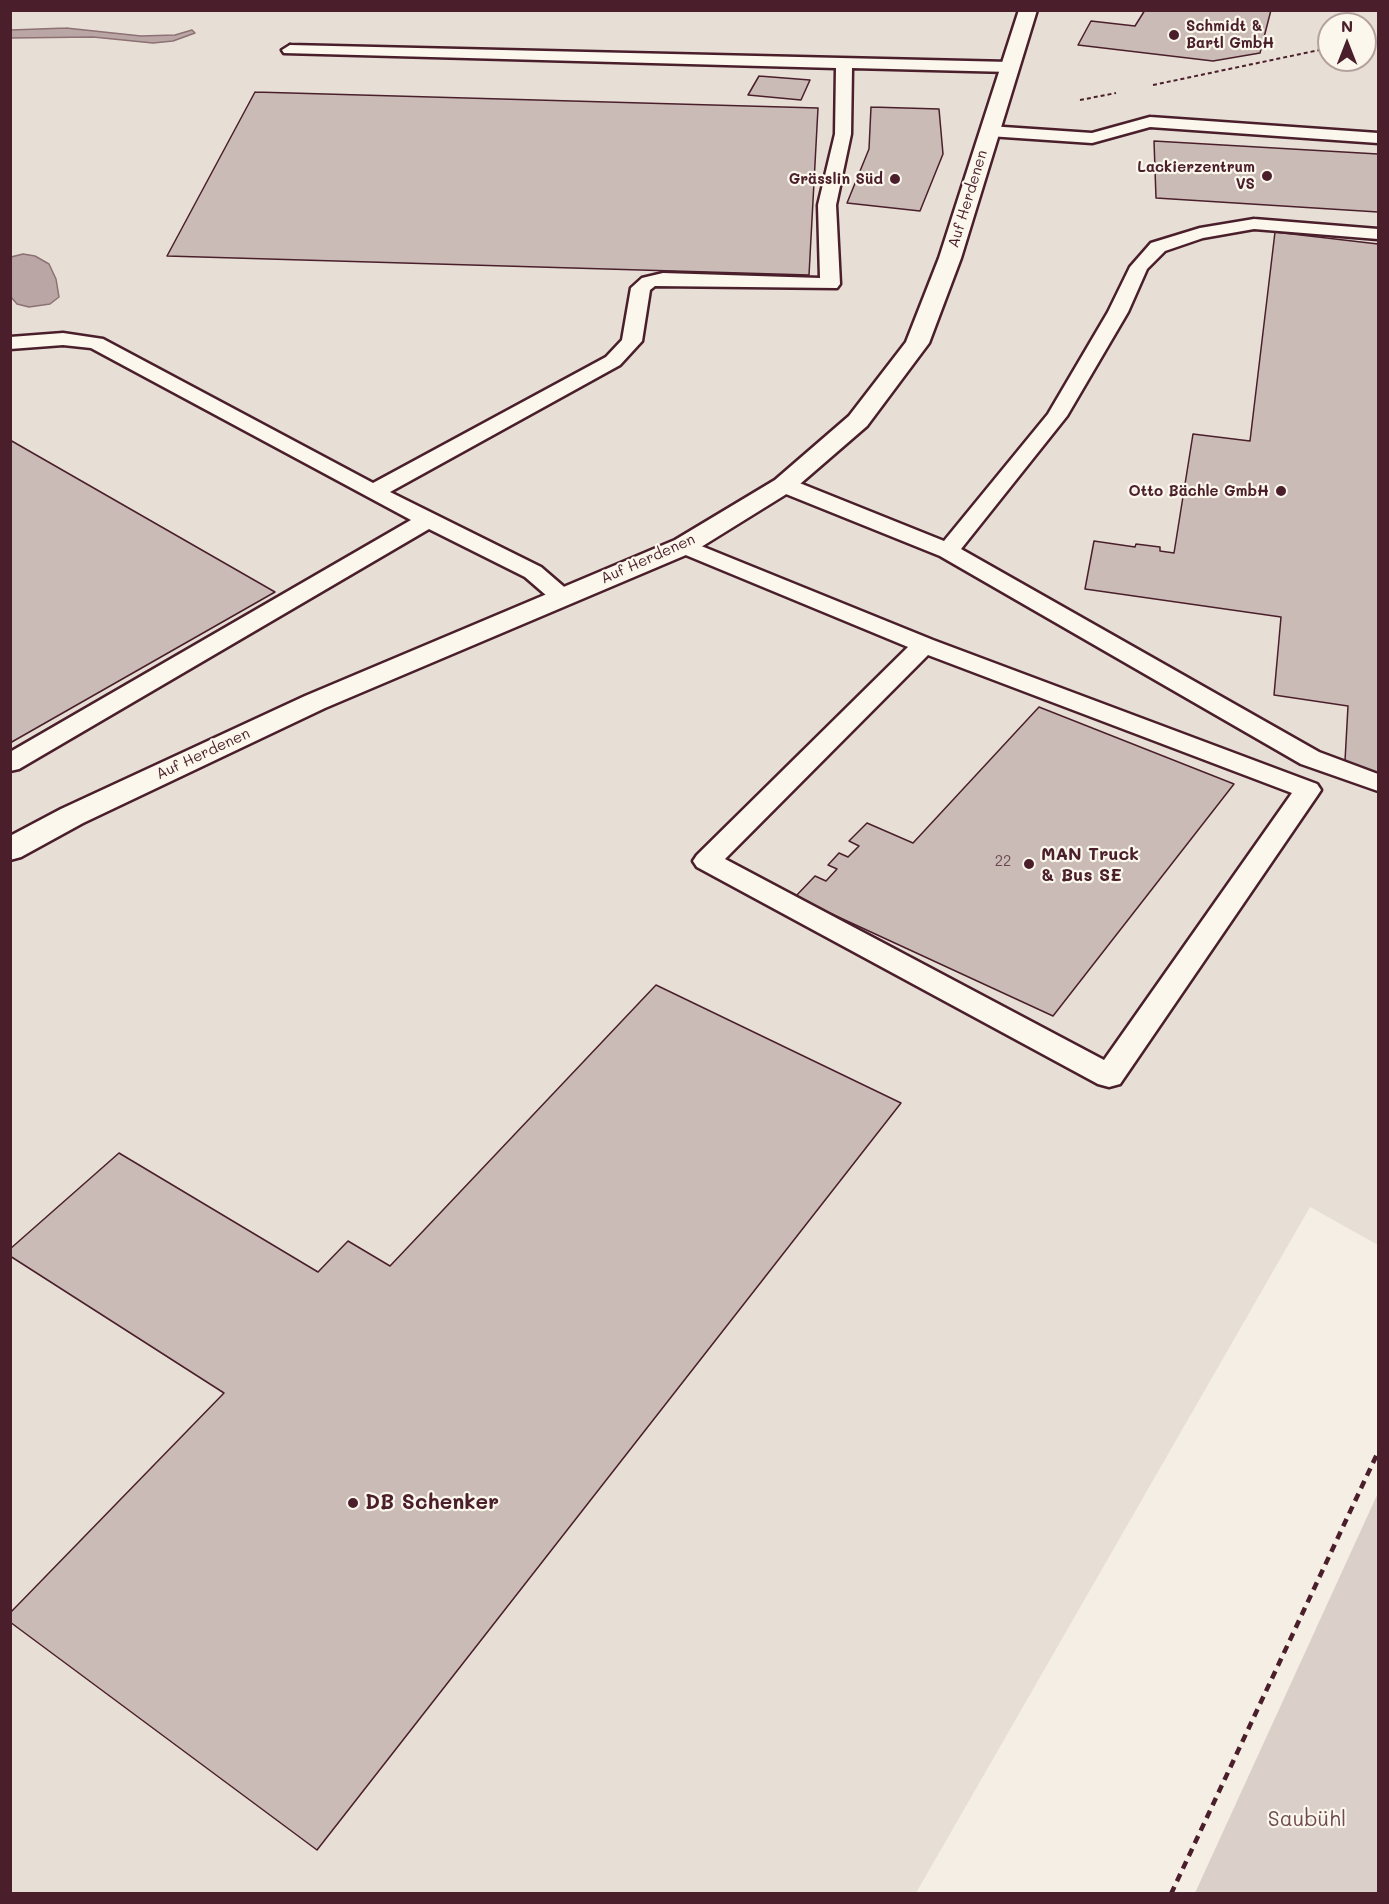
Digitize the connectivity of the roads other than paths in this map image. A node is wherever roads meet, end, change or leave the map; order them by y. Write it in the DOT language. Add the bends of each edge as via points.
graph roads {
  1 [pos="1028,10"];
  2 [pos="290,51"];
  3 [pos="844,63"];
  4 [pos="1010,67"];
  5 [pos="989,131"];
  6 [pos="1378,138"];
  7 [pos="1378,234"];
  8 [pos="10,343"];
  9 [pos="784,485"];
  10 [pos="373,492"];
  11 [pos="429,519"];
  12 [pos="684,546"];
  13 [pos="948,551"];
  14 [pos="562,597"];
  15 [pos="924,645"];
  16 [pos="10,763"];
  17 [pos="1378,783"];
  18 [pos="10,850"];
  1 -- 4 [label="street, Auf Herdenen"];
  2 -- 3 [label="lane"];
  3 -- 4 [label="lane"];
  3 -- 10 [label="lane" via="843,134 827,205 830,284 663,279 649,282 641,288 632,341 613,361"];
  4 -- 5 [label="street, Auf Herdenen"];
  5 -- 6 [label="lane" via="1092,138 1150,122"];
  5 -- 9 [label="street, Auf Herdenen" via="950,258 917,343 858,421"];
  7 -- 13 [label="lane" via="1254,224 1200,233 1158,247 1139,267 1118,312 1057,416"];
  8 -- 10 [label="lane" via="63,339 96,343"];
  9 -- 12 [label="street, Auf Herdenen"];
  9 -- 13 [label="lane"];
  10 -- 11 [label="lane"];
  11 -- 14 [label="lane" via="533,572"];
  11 -- 16 [label="lane"];
  12 -- 14 [label="street, Auf Herdenen"];
  12 -- 15 [label="lane"];
  13 -- 17 [label="lane" via="1310,758"];
  14 -- 18 [label="street, Auf Herdenen" via="315,702 72,816"];
  15 -- 15 [label="lane" via="1308,790 1109,1076 707,861"];
}
